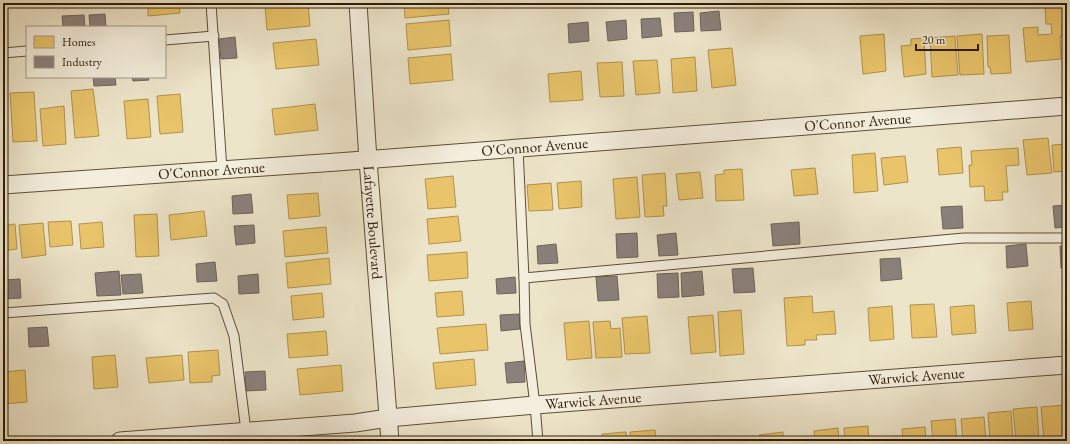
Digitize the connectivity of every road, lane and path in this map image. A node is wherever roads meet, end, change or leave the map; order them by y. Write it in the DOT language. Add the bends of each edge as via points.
graph roads {
  1 [pos="211,3"];
  2 [pos="358,3"];
  3 [pos="214,36"];
  4 [pos="166,40"];
  5 [pos="26,51"];
  6 [pos="3,53"];
  7 [pos="1067,106"];
  8 [pos="518,148"];
  9 [pos="368,160"];
  10 [pos="222,170"];
  11 [pos="3,186"];
  12 [pos="1067,238"];
  13 [pos="524,278"];
  14 [pos="3,313"];
  15 [pos="1067,365"];
  16 [pos="535,405"];
  17 [pos="388,418"];
  18 [pos="246,431"];
  19 [pos="120,441"];
  20 [pos="390,441"];
  21 [pos="538,441"];
  1 -- 3 [label="lane"];
  2 -- 9 [label="street, Lafayette Boulevard"];
  3 -- 4 [label="lane"];
  3 -- 10 [label="lane"];
  5 -- 6 [label="lane"];
  7 -- 8 [label="street, O'Connor Avenue"];
  8 -- 9 [label="street, O'Connor Avenue"];
  8 -- 13 [label="lane"];
  9 -- 10 [label="street, O'Connor Avenue"];
  9 -- 17 [label="street, Lafayette Boulevard"];
  10 -- 11 [label="street, O'Connor Avenue"];
  12 -- 13 [label="lane" via="964,238"];
  13 -- 16 [label="lane" via="525,324"];
  14 -- 18 [label="lane" via="214,298 223,304 234,336"];
  15 -- 16 [label="street, Warwick Avenue"];
  16 -- 17 [label="street, Warwick Avenue"];
  16 -- 21 [label="lane"];
  17 -- 18 [label="street, Warwick Avenue"];
  17 -- 20 [label="street, Lafayette Boulevard"];
  18 -- 19 [label="street, Warwick Avenue"];
}
